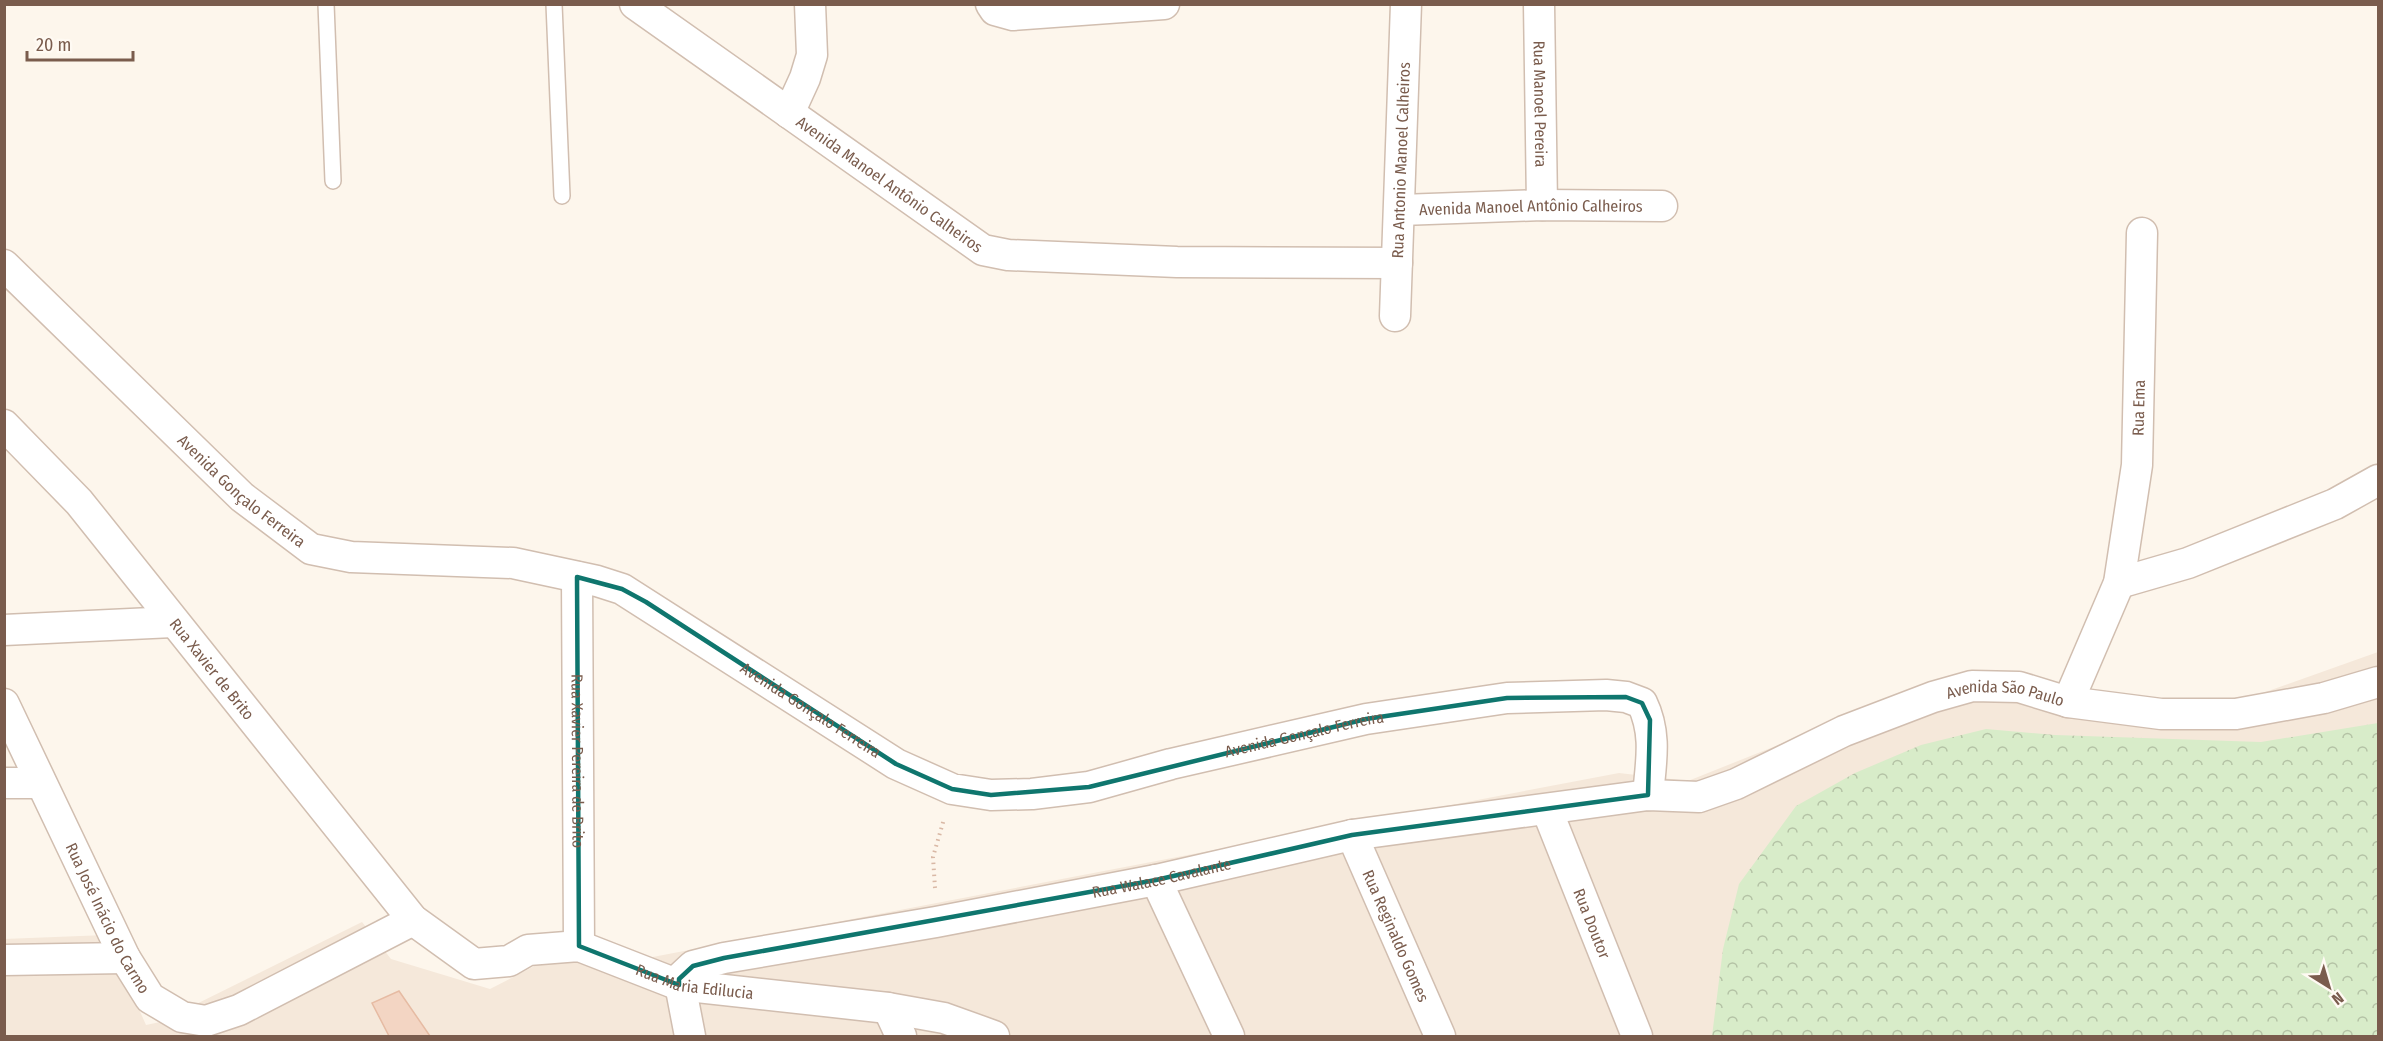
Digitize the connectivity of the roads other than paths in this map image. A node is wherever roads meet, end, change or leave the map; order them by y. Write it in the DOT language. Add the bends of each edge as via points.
graph roads {
  1 [pos="326,4"];
  2 [pos="554,4"];
  3 [pos="635,4"];
  4 [pos="810,4"];
  5 [pos="991,4"];
  6 [pos="1164,4"];
  7 [pos="1406,4"];
  8 [pos="1539,4"];
  9 [pos="789,113"];
  10 [pos="333,181"];
  11 [pos="562,196"];
  12 [pos="1542,204"];
  13 [pos="1662,206"];
  14 [pos="1401,210"];
  15 [pos="2142,233"];
  16 [pos="1397,262"];
  17 [pos="4,265"];
  18 [pos="1395,316"];
  19 [pos="4,425"];
  20 [pos="2379,480"];
  21 [pos="577,577"];
  22 [pos="2119,583"];
  23 [pos="173,622"];
  24 [pos="4,630"];
  25 [pos="2379,682"];
  26 [pos="2068,702"];
  27 [pos="4,704"];
  28 [pos="4,783"];
  29 [pos="40,783"];
  30 [pos="1648,795"];
  31 [pos="1547,810"];
  32 [pos="1352,835"];
  33 [pos="1156,880"];
  34 [pos="413,920"];
  35 [pos="579,946"];
  36 [pos="125,958"];
  37 [pos="4,960"];
  38 [pos="679,982"];
  39 [pos="888,1008"];
  40 [pos="690,1036"];
  41 [pos="901,1036"];
  42 [pos="994,1036"];
  43 [pos="1229,1036"];
  44 [pos="1440,1036"];
  45 [pos="1637,1036"];
  1 -- 10 [label="lane"];
  2 -- 11 [label="lane"];
  3 -- 9 [label="street, Avenida Manoel Antônio Calheiros"];
  4 -- 9 [label="street" via="812,55"];
  5 -- 6 [label="street" via="995,10 1013,15"];
  7 -- 14 [label="street, Rua Antonio Manoel Calheiros"];
  8 -- 12 [label="street, Rua Manoel Pereira"];
  9 -- 16 [label="street, Avenida Manoel Antônio Calheiros" via="983,250 1008,255 1178,262"];
  12 -- 13 [label="street, Avenida Manoel Antônio Calheiros"];
  12 -- 14 [label="street, Avenida Manoel Antônio Calheiros"];
  14 -- 16 [label="street, Rua Antonio Manoel Calheiros"];
  15 -- 22 [label="street, Rua Ema" via="2137,465"];
  16 -- 18 [label="street, Rua Antonio Manoel Calheiros"];
  17 -- 21 [label="street, Avenida Gonçalo Ferreira" via="242,497 311,549 351,557 513,563"];
  19 -- 23 [label="street, Rua Xavier de Brito" via="79,502"];
  20 -- 22 [label="street" via="2335,504 2188,563"];
  21 -- 30 [label="street, Avenida Gonçalo Ferreira" via="622,589 646,602 896,764 952,789 991,795 1032,795 1089,787 1366,719 1507,698 1606,695 1642,703 1650,720 1653,739"];
  21 -- 35 [label="street, Rua Xavier Pereira de Brito"];
  22 -- 26 [label="street, Rua Ema"];
  23 -- 24 [label="street"];
  23 -- 34 [label="street, Rua Xavier de Brito"];
  25 -- 26 [label="street, Avenida São Paulo" via="2324,698 2236,714 2161,714"];
  26 -- 30 [label="street, Avenida São Paulo" via="2019,687 1972,686 1844,731 1717,793 1699,797"];
  27 -- 29 [label="street, Rua José Inácio do Carmo"];
  28 -- 29 [label="street"];
  29 -- 36 [label="street, Rua José Inácio do Carmo"];
  30 -- 31 [label="street, Rua Walace Cavalante"];
  31 -- 32 [label="street, Rua Walace Cavalante"];
  31 -- 45 [label="street, Rua Doutor"];
  32 -- 33 [label="street, Rua Walace Cavalante"];
  32 -- 44 [label="street, Rua Reginaldo Gomes"];
  33 -- 38 [label="street, Rua Walace Cavalante" via="724,958 693,966"];
  33 -- 43 [label="street"];
  34 -- 35 [label="street, Rua Maria Edilucia" via="474,964 509,961 528,950"];
  34 -- 36 [label="street, Rua José Inácio do Carmo" via="239,1011 206,1021 182,1017 150,998"];
  35 -- 38 [label="street, Rua Maria Edilucia"];
  36 -- 37 [label="street"];
  38 -- 39 [label="street, Rua Maria Edilucia"];
  38 -- 40 [label="street"];
  39 -- 41 [label="street"];
  39 -- 42 [label="street, Rua Maria Edilucia" via="944,1018"];
}
